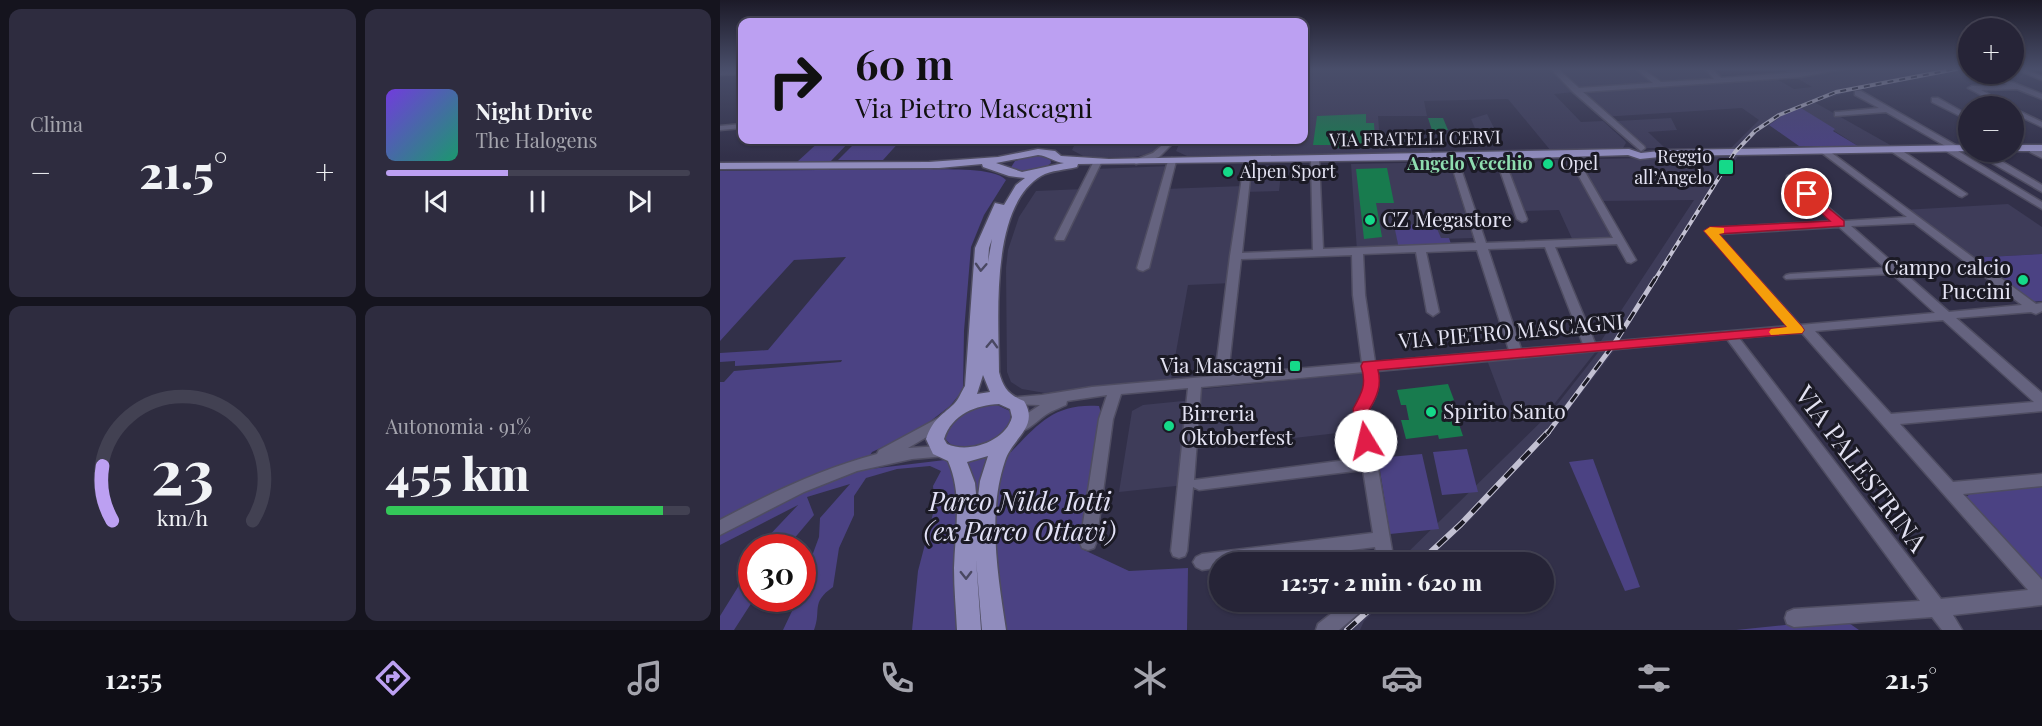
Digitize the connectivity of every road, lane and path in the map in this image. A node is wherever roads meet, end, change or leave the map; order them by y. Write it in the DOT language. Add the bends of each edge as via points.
graph roads {
  1 [pos="1585,98"];
  2 [pos="1867,98"];
  3 [pos="1935,100"];
  4 [pos="1887,110"];
  5 [pos="1958,113"];
  6 [pos="1838,114"];
  7 [pos="2024,115"];
  8 [pos="2042,124"];
  9 [pos="738,126"];
  10 [pos="720,128"];
  11 [pos="1042,144"];
  12 [pos="1056,144"];
  13 [pos="1168,144"];
  14 [pos="1171,144"];
  15 [pos="2025,147"];
  16 [pos="1958,148"];
  17 [pos="1637,149"];
  18 [pos="1894,150"];
  19 [pos="1825,151"];
  20 [pos="1031,153"];
  21 [pos="1571,155"];
  22 [pos="2042,155"];
  23 [pos="1055,156"];
  24 [pos="1499,156"];
  25 [pos="1453,157"];
  26 [pos="1014,158"];
  27 [pos="1315,159"];
  28 [pos="1192,160"];
  29 [pos="1248,160"];
  30 [pos="1136,161"];
  31 [pos="1172,161"];
  32 [pos="1978,162"];
  33 [pos="1996,162"];
  34 [pos="1103,163"];
  35 [pos="929,165"];
  36 [pos="720,166"];
  37 [pos="1008,171"];
  38 [pos="1044,171"];
  39 [pos="1790,178"];
  40 [pos="2042,189"];
  41 [pos="1962,194"];
  42 [pos="2042,206"];
  43 [pos="1522,219"];
  44 [pos="1916,220"];
  45 [pos="1840,224"];
  46 [pos="1060,238"];
  47 [pos="1620,241"];
  48 [pos="1549,244"];
  49 [pos="1481,246"];
  50 [pos="1420,248"];
  51 [pos="1357,251"];
  52 [pos="1318,253"];
  53 [pos="1235,256"];
  54 [pos="1631,260"];
  55 [pos="1143,268"];
  56 [pos="1894,271"];
  57 [pos="1790,277"];
  58 [pos="2039,310"];
  59 [pos="1433,312"];
  60 [pos="1948,316"];
  61 [pos="1802,330"];
  62 [pos="1731,336"];
  63 [pos="1590,346"];
  64 [pos="1516,353"];
  65 [pos="1369,366"];
  66 [pos="1221,381"];
  67 [pos="1195,384"];
  68 [pos="1115,391"];
  69 [pos="1092,392"];
  70 [pos="1008,400"];
  71 [pos="2042,401"];
  72 [pos="962,406"];
  73 [pos="2042,406"];
  74 [pos="1887,420"];
  75 [pos="942,421"];
  76 [pos="1013,433"];
  77 [pos="948,454"];
  78 [pos="1370,463"];
  79 [pos="864,464"];
  80 [pos="2042,480"];
  81 [pos="1199,484"];
  82 [pos="1948,489"];
  83 [pos="720,528"];
  84 [pos="1382,539"];
  85 [pos="1088,543"];
  86 [pos="1179,551"];
  87 [pos="1384,552"];
  88 [pos="1202,562"];
  89 [pos="2042,595"];
  90 [pos="1937,608"];
  91 [pos="1347,612"];
  92 [pos="1794,618"];
  93 [pos="993,620"];
  94 [pos="969,630"];
  95 [pos="1325,630"];
  96 [pos="1953,630"];
  1 -- 17 [label="street"];
  2 -- 4 [label="street"];
  3 -- 5 [label="street"];
  4 -- 6 [label="street"];
  4 -- 16 [label="street"];
  7 -- 8 [label="street"];
  9 -- 10 [label="street"];
  11 -- 20 [label="main road"];
  12 -- 23 [label="main road"];
  13 -- 30 [label="street" via="1156,155"];
  14 -- 28 [label="street" via="1176,157"];
  15 -- 22 [label="street"];
  16 -- 18 [label="main road, VIA FRATELLI CERVI"];
  17 -- 19 [label="main road, VIA FRATELLI CERVI" via="1669,153"];
  17 -- 21 [label="main road, VIA FRATELLI CERVI"];
  18 -- 19 [label="main road, VIA FRATELLI CERVI"];
  18 -- 41 [label="street"];
  19 -- 44 [label="street"];
  20 -- 23 [label="main road, VIA FRATELLI CERVI"];
  20 -- 26 [label="main road, VIA FRATELLI CERVI"];
  21 -- 24 [label="main road, VIA FRATELLI CERVI"];
  21 -- 47 [label="street"];
  23 -- 34 [label="main road, VIA FRATELLI CERVI"];
  23 -- 38 [label="main road"];
  24 -- 25 [label="main road, VIA FRATELLI CERVI"];
  24 -- 43 [label="street"];
  25 -- 27 [label="main road, VIA FRATELLI CERVI"];
  25 -- 49 [label="street"];
  26 -- 35 [label="main road, VIA FRATELLI CERVI"];
  26 -- 37 [label="main road, VIA FRATELLI CERVI" via="1008,161"];
  27 -- 29 [label="main road, VIA FRATELLI CERVI"];
  27 -- 52 [label="street"];
  28 -- 29 [label="main road, VIA FRATELLI CERVI"];
  28 -- 31 [label="main road, VIA FRATELLI CERVI"];
  29 -- 53 [label="street"];
  30 -- 31 [label="main road, VIA FRATELLI CERVI"];
  30 -- 34 [label="main road, VIA FRATELLI CERVI"];
  31 -- 55 [label="street"];
  32 -- 42 [label="street"];
  33 -- 40 [label="street"];
  34 -- 38 [label="main road, VIA FRATELLI CERVI"];
  34 -- 46 [label="street"];
  35 -- 36 [label="main road, VIA FRATELLI CERVI"];
  35 -- 37 [label="main road, VIA FRATELLI CERVI" via="991,165"];
  37 -- 38 [label="main road, VIA FRATELLI CERVI"];
  37 -- 72 [label="main road, one-way" via="1013,182 989,225 982,248 975,375"];
  70 -- 38 [label="main road, one-way" via="994,385 991,372 995,246 1010,206 1026,181"];
  39 -- 45 [label="street"];
  44 -- 45 [label="street"];
  44 -- 58 [label="street"];
  45 -- 56 [label="street"];
  45 -- 61 [label="street" via="1710,231"];
  47 -- 48 [label="street"];
  47 -- 54 [label="street"];
  48 -- 49 [label="street"];
  48 -- 63 [label="street"];
  49 -- 50 [label="street"];
  49 -- 64 [label="street"];
  50 -- 51 [label="street"];
  50 -- 59 [label="street"];
  51 -- 52 [label="street"];
  51 -- 65 [label="street"];
  52 -- 53 [label="street"];
  53 -- 66 [label="street"];
  56 -- 57 [label="street"];
  56 -- 60 [label="street"];
  58 -- 60 [label="street, VIA PIETRO MASCAGNI"];
  60 -- 61 [label="street, VIA PIETRO MASCAGNI"];
  60 -- 71 [label="street"];
  61 -- 62 [label="street, VIA PIETRO MASCAGNI"];
  61 -- 74 [label="street"];
  62 -- 63 [label="street, VIA PIETRO MASCAGNI"];
  62 -- 90 [label="street, VIA PALESTRINA"];
  63 -- 64 [label="street, VIA PIETRO MASCAGNI"];
  64 -- 65 [label="street, VIA PIETRO MASCAGNI"];
  65 -- 66 [label="street, VIA PIETRO MASCAGNI"];
  65 -- 78 [label="street" via="1373,380 1369,398 1361,409"];
  66 -- 67 [label="street, VIA PIETRO MASCAGNI"];
  67 -- 68 [label="street, VIA PIETRO MASCAGNI"];
  67 -- 86 [label="street"];
  68 -- 69 [label="street, VIA PIETRO MASCAGNI"];
  68 -- 85 [label="street" via="1106,419"];
  69 -- 70 [label="street, VIA PIETRO MASCAGNI" via="1042,400"];
  69 -- 76 [label="street, VIA PIETRO MASCAGNI" via="1044,409"];
  70 -- 72 [label="main road" via="984,399"];
  70 -- 76 [label="main road" via="1021,411"];
  72 -- 75 [label="main road"];
  73 -- 74 [label="street"];
  74 -- 82 [label="street"];
  75 -- 77 [label="main road" via="934,438 936,446"];
  75 -- 79 [label="street"];
  76 -- 77 [label="main road" via="982,453"];
  76 -- 93 [label="main road" via="996,455 988,498 986,552"];
  77 -- 79 [label="street" via="914,453"];
  77 -- 94 [label="main road, one-way" via="965,477 968,494"];
  78 -- 81 [label="street"];
  78 -- 84 [label="street"];
  79 -- 83 [label="street" via="800,489"];
  80 -- 82 [label="street"];
  82 -- 89 [label="street"];
  84 -- 87 [label="street"];
  84 -- 88 [label="street"];
  89 -- 90 [label="street"];
  90 -- 92 [label="street"];
  90 -- 96 [label="street, VIA PALESTRINA"];
  91 -- 95 [label="street"];
}
